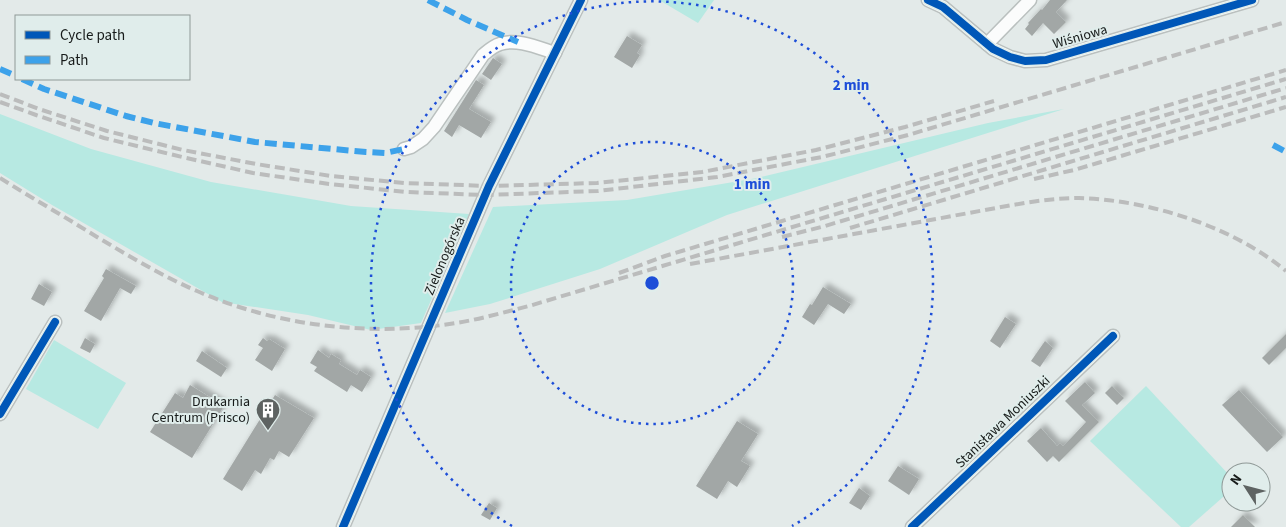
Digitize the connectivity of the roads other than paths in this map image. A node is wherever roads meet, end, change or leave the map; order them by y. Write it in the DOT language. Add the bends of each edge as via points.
graph roads {
  1 [pos="580,0"];
  2 [pos="928,0"];
  3 [pos="1030,0"];
  4 [pos="1252,0"];
  5 [pos="987,44"];
  6 [pos="555,53"];
  7 [pos="404,149"];
  8 [pos="54,322"];
  9 [pos="1113,336"];
  10 [pos="0,414"];
  11 [pos="343,527"];
  12 [pos="912,527"];
  1 -- 6 [label="street, Zielonogórska"];
  2 -- 5 [label="street, Wiśniowa" via="943,7"];
  3 -- 5 [label="street"];
  4 -- 5 [label="street, Wiśniowa" via="1046,60 1026,61 1010,57"];
  6 -- 7 [label="street" via="518,42 489,49 434,128"];
  6 -- 11 [label="street, Zielonogórska" via="488,186"];
  8 -- 10 [label="street"];
  9 -- 12 [label="street, Stanisława Moniuszki"];
}
